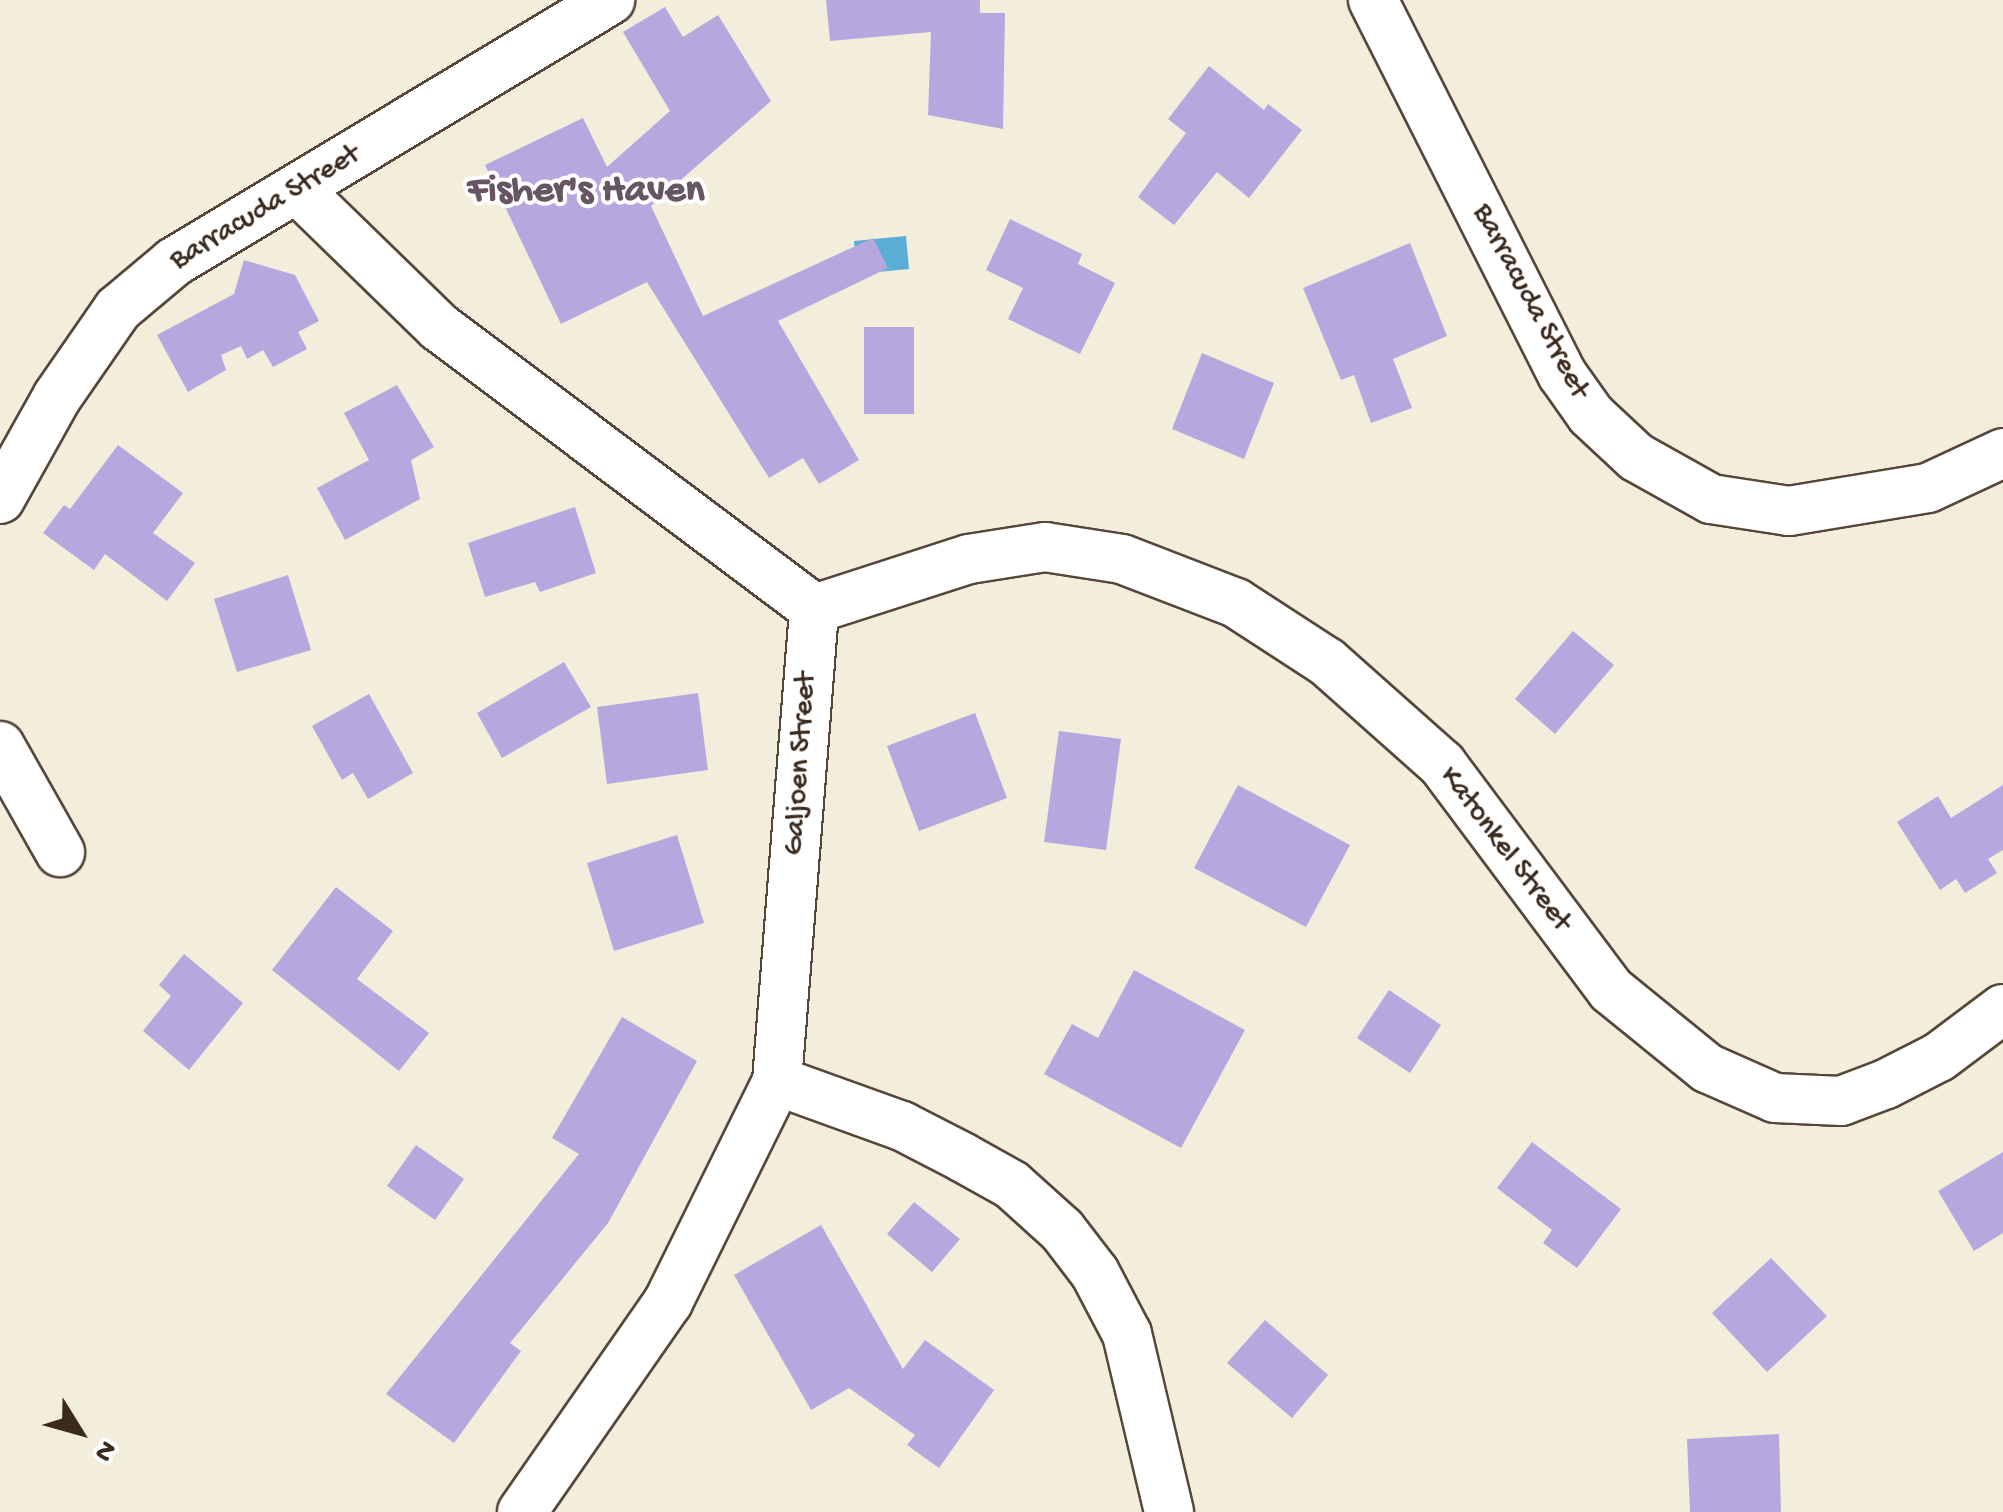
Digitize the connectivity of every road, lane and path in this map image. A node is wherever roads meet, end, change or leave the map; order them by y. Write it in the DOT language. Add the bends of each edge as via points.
graph roads {
  1 [pos="610,0"];
  2 [pos="1372,0"];
  3 [pos="298,190"];
  4 [pos="2003,453"];
  5 [pos="0,499"];
  6 [pos="814,609"];
  7 [pos="0,746"];
  8 [pos="60,852"];
  9 [pos="2003,1008"];
  10 [pos="777,1082"];
  11 [pos="522,1512"];
  12 [pos="1169,1512"];
  1 -- 3 [label="street, Barracuda Street"];
  2 -- 4 [label="street, Barracuda Street" via="1562,374 1636,458 1712,499 1789,510 1928,488"];
  3 -- 5 [label="street, Barracuda Street" via="174,262 118,309 57,397"];
  3 -- 6 [label="street" via="439,327"];
  6 -- 9 [label="street, Katonkel Street" via="969,559 1045,547 1122,559 1236,603 1328,662 1442,764 1611,990 1707,1068 1775,1098 1841,1101 1886,1084 1939,1057"];
  6 -- 10 [label="street, Galjoen Street"];
  7 -- 8 [label="street"];
  10 -- 11 [label="street, Galjoen Street" via="668,1302"];
  10 -- 12 [label="street" via="902,1126 962,1157 1012,1185 1062,1230 1095,1273 1127,1334"];
}
